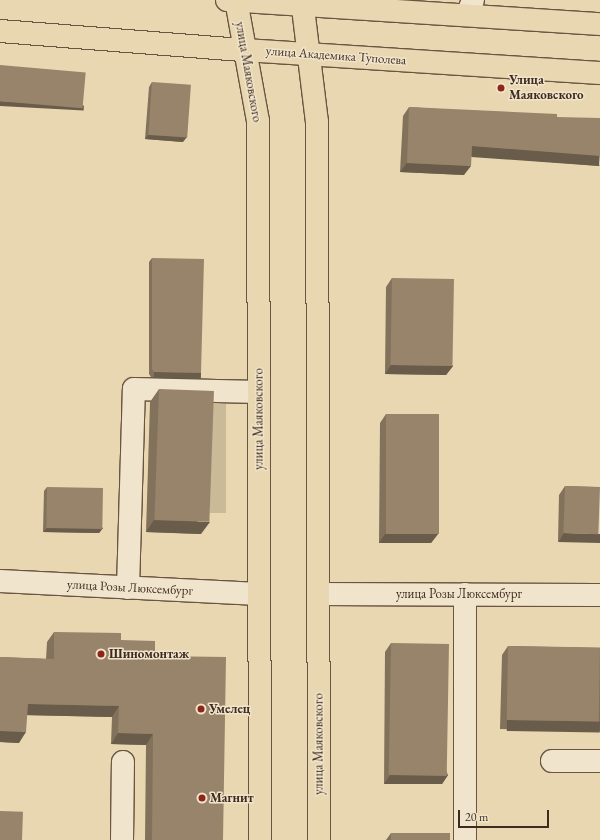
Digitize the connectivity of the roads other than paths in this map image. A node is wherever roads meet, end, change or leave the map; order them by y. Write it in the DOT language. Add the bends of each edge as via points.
graph roads {
  1 [pos="233,0"];
  2 [pos="303,2"];
  3 [pos="470,8"];
  4 [pos="600,24"];
  5 [pos="0,31"];
  6 [pos="244,50"];
  7 [pos="308,54"];
  8 [pos="600,73"];
  9 [pos="258,392"];
  10 [pos="0,581"];
  11 [pos="128,588"];
  12 [pos="259,594"];
  13 [pos="318,594"];
  14 [pos="465,594"];
  15 [pos="600,595"];
  16 [pos="552,761"];
  17 [pos="600,761"];
  18 [pos="123,762"];
  19 [pos="122,840"];
  20 [pos="260,840"];
  21 [pos="319,840"];
  22 [pos="465,840"];
  1 -- 2 [label="main road"];
  1 -- 6 [label="main road, улица Маяковского"];
  2 -- 3 [label="main road"];
  2 -- 7 [label="main road, улица Маяковского"];
  3 -- 4 [label="main road"];
  5 -- 6 [label="main road, улица Академика Туполева"];
  6 -- 7 [label="main road, улица Академика Туполева"];
  6 -- 9 [label="main road, улица Маяковского" via="258,120"];
  7 -- 8 [label="main road, улица Академика Туполева"];
  7 -- 13 [label="main road, улица Маяковского" via="317,122"];
  9 -- 11 [label="street" via="134,389"];
  9 -- 12 [label="main road, улица Маяковского"];
  10 -- 11 [label="street, улица Розы Люксембург"];
  11 -- 12 [label="street, улица Розы Люксембург"];
  12 -- 20 [label="main road, улица Маяковского"];
  13 -- 14 [label="street, улица Розы Люксембург"];
  13 -- 21 [label="main road, улица Маяковского"];
  14 -- 15 [label="street, улица Розы Люксембург"];
  14 -- 22 [label="street"];
  16 -- 17 [label="street"];
  18 -- 19 [label="street"];
}
